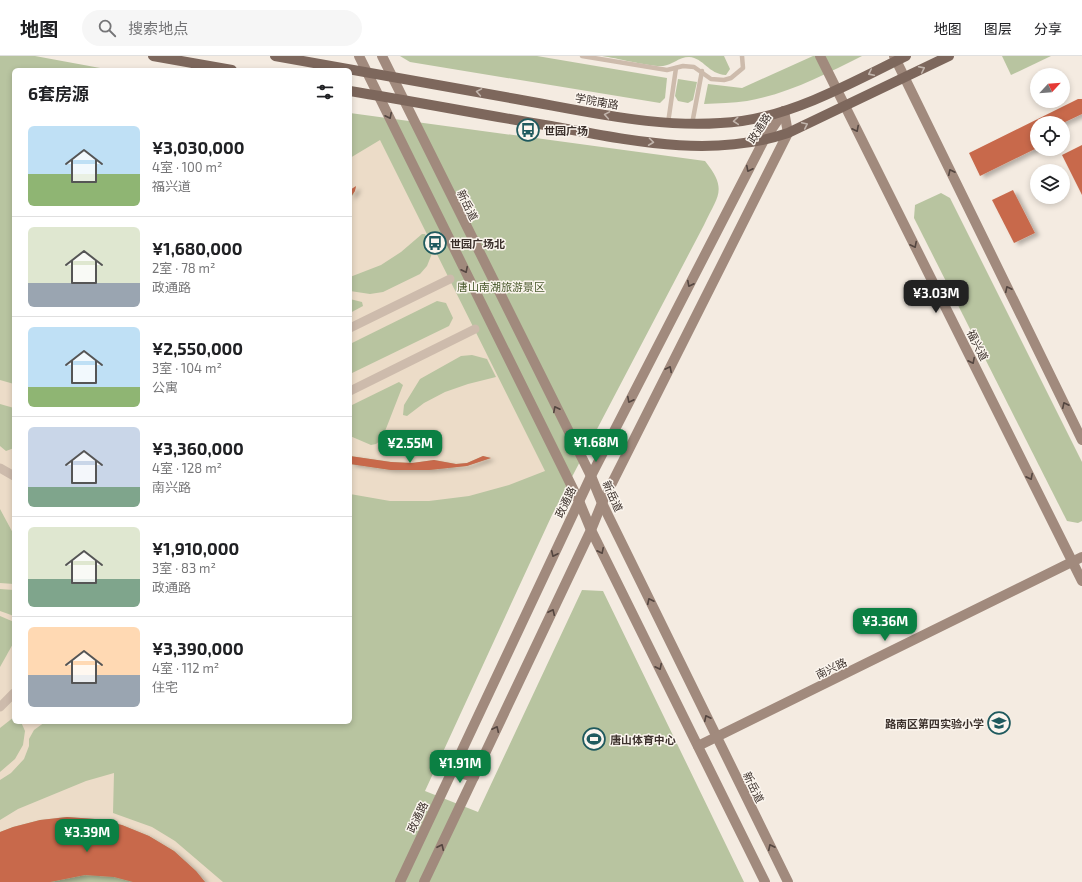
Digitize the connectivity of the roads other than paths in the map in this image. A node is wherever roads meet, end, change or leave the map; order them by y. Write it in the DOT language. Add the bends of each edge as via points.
graph roads {
  1 [pos="153,56"];
  2 [pos="274,56"];
  3 [pos="359,56"];
  4 [pos="382,56"];
  5 [pos="582,56"];
  6 [pos="742,56"];
  7 [pos="820,56"];
  8 [pos="949,56"];
  9 [pos="899,58"];
  10 [pos="221,68"];
  11 [pos="340,68"];
  12 [pos="676,68"];
  13 [pos="352,70"];
  14 [pos="702,71"];
  15 [pos="367,73"];
  16 [pos="392,76"];
  17 [pos="905,78"];
  18 [pos="837,89"];
  19 [pos="352,91"];
  20 [pos="379,96"];
  21 [pos="403,101"];
  22 [pos="845,107"];
  23 [pos="784,111"];
  24 [pos="668,123"];
  25 [pos="692,125"];
  26 [pos="788,133"];
  27 [pos="763,142"];
  28 [pos="450,279"];
  29 [pos="352,327"];
  30 [pos="475,329"];
  31 [pos="352,390"];
  32 [pos="1082,440"];
  33 [pos="2,470"];
  34 [pos="12,475"];
  35 [pos="591,476"];
  36 [pos="579,501"];
  37 [pos="602,502"];
  38 [pos="591,530"];
  39 [pos="1082,557"];
  40 [pos="1072,562"];
  41 [pos="1082,581"];
  42 [pos="12,695"];
  43 [pos="0,707"];
  44 [pos="717,737"];
  45 [pos="698,746"];
  46 [pos="452,771"];
  47 [pos="474,777"];
  48 [pos="400,882"];
  49 [pos="424,882"];
  50 [pos="765,882"];
  51 [pos="788,882"];
  1 -- 10 [label="main road"];
  2 -- 11 [label="main road, 学院南路"];
  3 -- 15 [label="main road"];
  4 -- 16 [label="main road, 新岳道"];
  5 -- 12 [label="lane" via="667,70"];
  6 -- 14 [label="lane" via="743,68 731,78 711,79"];
  7 -- 18 [label="main road, 福兴道"];
  17 -- 8 [label="main road, one-way"];
  9 -- 17 [label="main road"];
  9 -- 18 [label="main road, 学院南路, one-way"];
  12 -- 14 [label="lane" via="688,66"];
  12 -- 24 [label="lane"];
  13 -- 15 [label="main road, 学院南路"];
  14 -- 25 [label="lane"];
  15 -- 16 [label="main road, 学院南路"];
  15 -- 20 [label="main road"];
  16 -- 21 [label="main road, 新岳道"];
  24 -- 16 [label="main road, 学院南路, one-way" via="612,116"];
  17 -- 22 [label="main road"];
  32 -- 17 [label="main road, one-way"];
  18 -- 22 [label="main road, 福兴道"];
  18 -- 23 [label="main road, 学院南路"];
  19 -- 20 [label="main road"];
  20 -- 21 [label="main road"];
  20 -- 36 [label="main road, one-way"];
  21 -- 27 [label="main road, one-way" via="600,135 682,145 721,147"];
  35 -- 21 [label="main road, 新岳道, one-way"];
  26 -- 22 [label="main road, one-way"];
  22 -- 40 [label="main road, 福兴道, one-way"];
  23 -- 25 [label="main road, 学院南路, one-way" via="743,121"];
  23 -- 26 [label="main road, 政通路"];
  23 -- 27 [label="main road, 政通路"];
  24 -- 25 [label="main road, 学院南路"];
  26 -- 27 [label="main road"];
  37 -- 26 [label="main road, one-way"];
  27 -- 35 [label="main road, 政通路, one-way"];
  28 -- 29 [label="street"];
  30 -- 31 [label="street"];
  33 -- 34 [label="street"];
  35 -- 36 [label="main road, 政通路"];
  35 -- 37 [label="main road, 新岳道"];
  36 -- 38 [label="main road"];
  36 -- 46 [label="main road, 政通路, one-way"];
  37 -- 38 [label="main road"];
  44 -- 37 [label="main road, 新岳道, one-way"];
  38 -- 45 [label="main road, one-way"];
  47 -- 38 [label="main road, one-way"];
  39 -- 40 [label="main road, 南兴路"];
  40 -- 41 [label="main road, 福兴道"];
  40 -- 44 [label="main road, 南兴路"];
  42 -- 43 [label="street"];
  44 -- 45 [label="main road, 南兴路"];
  51 -- 44 [label="main road, 新岳道, one-way"];
  45 -- 50 [label="main road"];
  46 -- 47 [label="main road"];
  46 -- 48 [label="main road, 政通路"];
  49 -- 47 [label="main road, one-way"];
}
